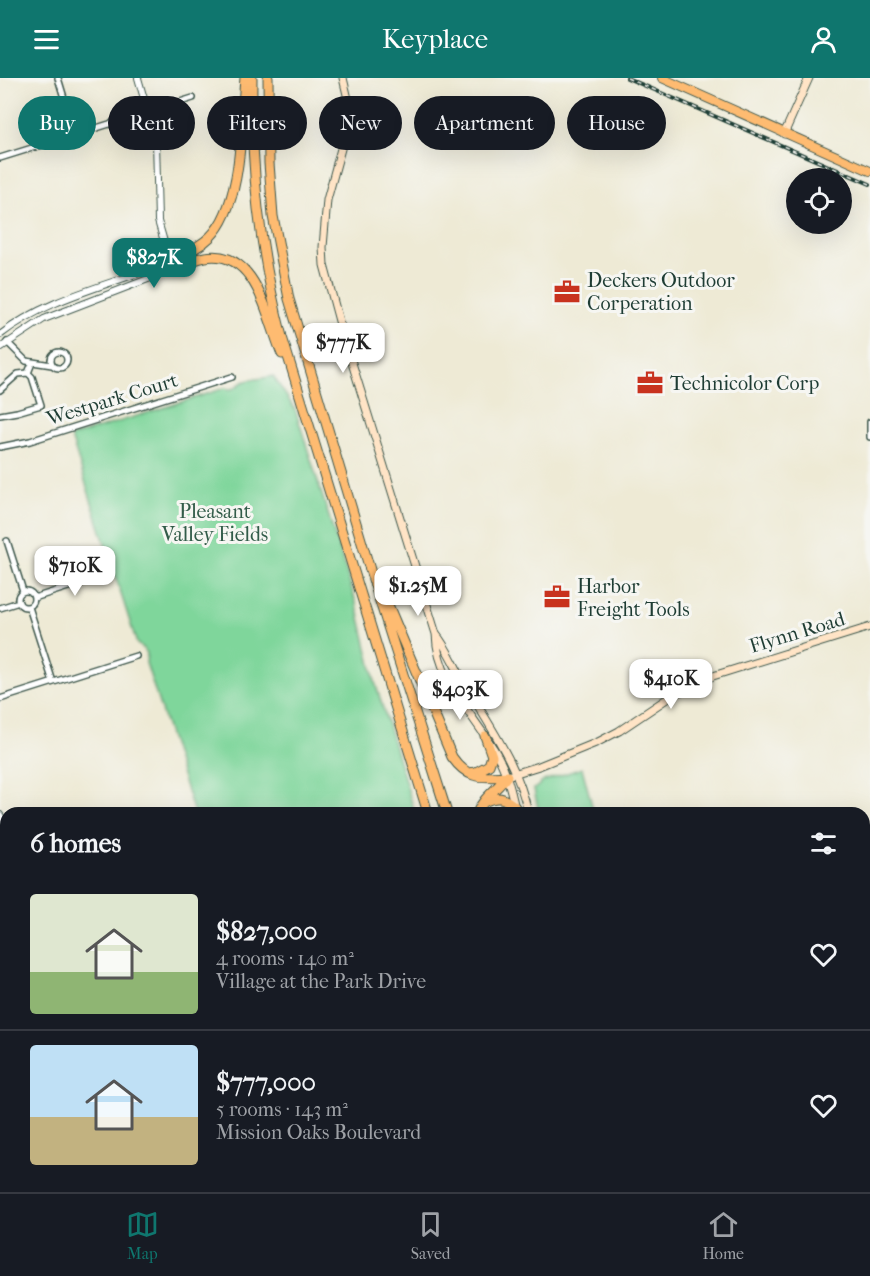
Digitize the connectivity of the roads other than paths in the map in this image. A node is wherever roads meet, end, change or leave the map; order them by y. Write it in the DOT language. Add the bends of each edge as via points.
graph roads {
  1 [pos="58,78"];
  2 [pos="138,78"];
  3 [pos="245,78"];
  4 [pos="252,78"];
  5 [pos="268,78"];
  6 [pos="343,78"];
  7 [pos="662,78"];
  8 [pos="808,78"];
  9 [pos="63,96"];
  10 [pos="144,96"];
  11 [pos="784,134"];
  12 [pos="23,150"];
  13 [pos="156,150"];
  14 [pos="0,157"];
  15 [pos="870,171"];
  16 [pos="172,265"];
  17 [pos="0,335"];
  18 [pos="7,342"];
  19 [pos="0,348"];
  20 [pos="32,363"];
  21 [pos="56,365"];
  22 [pos="28,373"];
  23 [pos="232,377"];
  24 [pos="0,390"];
  25 [pos="301,400"];
  26 [pos="0,415"];
  27 [pos="870,422"];
  28 [pos="870,437"];
  29 [pos="0,447"];
  30 [pos="7,541"];
  31 [pos="362,542"];
  32 [pos="109,574"];
  33 [pos="23,591"];
  34 [pos="34,597"];
  35 [pos="19,602"];
  36 [pos="29,607"];
  37 [pos="0,608"];
  38 [pos="870,627"];
  39 [pos="436,634"];
  40 [pos="136,656"];
  41 [pos="53,682"];
  42 [pos="0,699"];
  43 [pos="485,736"];
  44 [pos="466,773"];
  45 [pos="512,775"];
  46 [pos="481,803"];
  47 [pos="426,807"];
  48 [pos="445,807"];
  49 [pos="479,807"];
  50 [pos="513,807"];
  51 [pos="516,807"];
  52 [pos="525,807"];
  1 -- 9 [label="street"];
  2 -- 10 [label="street"];
  3 -- 16 [label="highway" via="231,204 211,236"];
  4 -- 25 [label="highway" via="253,161 261,246"];
  5 -- 31 [label="highway" via="273,216 289,299"];
  6 -- 39 [label="main road" via="348,123 327,200 324,265"];
  7 -- 11 [label="main road"];
  8 -- 11 [label="main road"];
  11 -- 15 [label="main road"];
  12 -- 14 [label="street"];
  13 -- 16 [label="street" via="158,221"];
  16 -- 17 [label="street" via="60,300"];
  16 -- 18 [label="street" via="44,318"];
  16 -- 25 [label="highway" via="211,256 227,258 249,274"];
  18 -- 19 [label="street"];
  18 -- 20 [label="street"];
  20 -- 21 [label="street"];
  20 -- 22 [label="street"];
  22 -- 24 [label="street" via="18,374"];
  22 -- 26 [label="street" via="42,405"];
  23 -- 29 [label="street, Westpark Court"];
  25 -- 47 [label="highway"];
  27 -- 28 [label="street"];
  30 -- 33 [label="street"];
  31 -- 44 [label="highway" via="452,757"];
  31 -- 48 [label="highway"];
  32 -- 34 [label="street"];
  33 -- 34 [label="street"];
  33 -- 35 [label="street"];
  34 -- 36 [label="street"];
  35 -- 36 [label="street"];
  35 -- 37 [label="street"];
  36 -- 41 [label="street"];
  38 -- 45 [label="main road, Flynn Road" via="713,676 671,696 598,742"];
  39 -- 43 [label="main road" via="444,672"];
  39 -- 45 [label="main road" via="501,741"];
  40 -- 41 [label="street"];
  41 -- 42 [label="street"];
  43 -- 44 [label="highway" via="492,756 489,765"];
  43 -- 45 [label="main road"];
  44 -- 45 [label="highway" via="482,777"];
  45 -- 46 [label="highway"];
  45 -- 51 [label="main road"];
  45 -- 52 [label="main road"];
  46 -- 49 [label="highway"];
  46 -- 50 [label="highway" via="498,797"];
}
